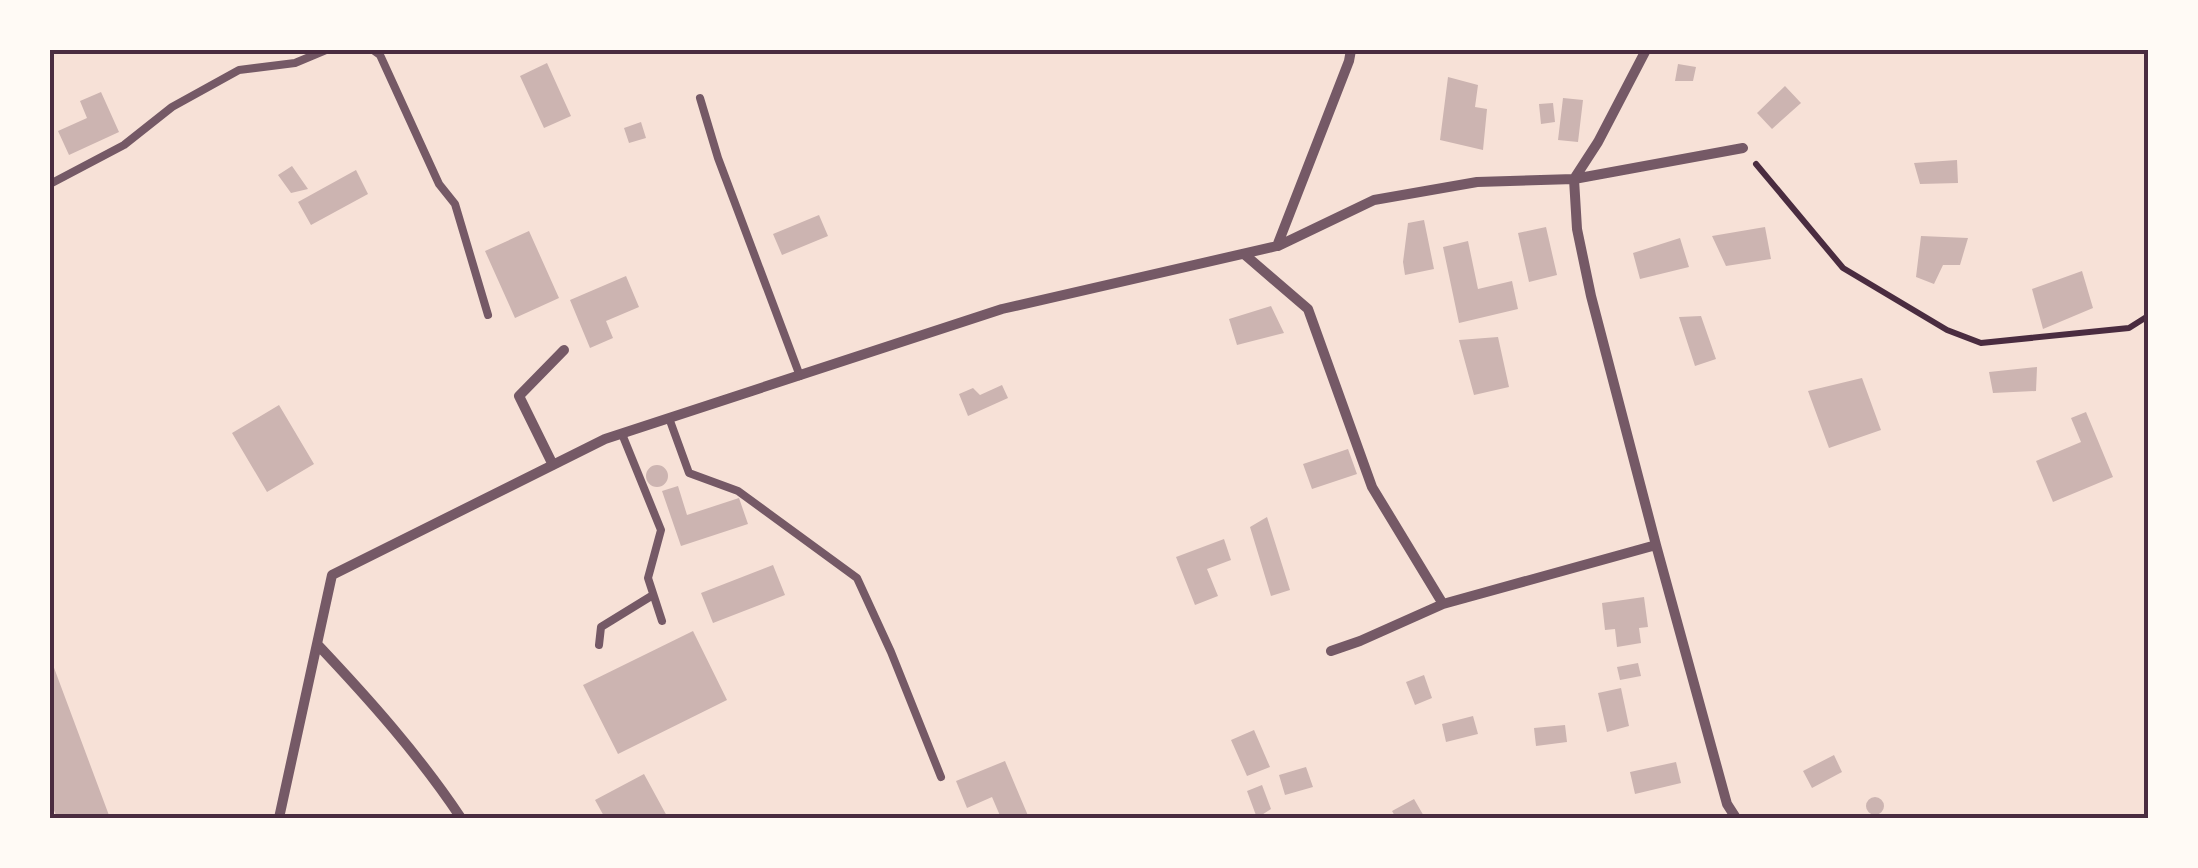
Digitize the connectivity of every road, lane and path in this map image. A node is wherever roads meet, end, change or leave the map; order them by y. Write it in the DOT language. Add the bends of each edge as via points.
graph roads {
  1 [pos="326,50"];
  2 [pos="372,50"];
  3 [pos="1351,50"];
  4 [pos="1646,50"];
  5 [pos="700,98"];
  6 [pos="1743,148"];
  7 [pos="1574,179"];
  8 [pos="50,184"];
  9 [pos="1277,246"];
  10 [pos="1244,254"];
  11 [pos="488,315"];
  12 [pos="2148,316"];
  13 [pos="564,350"];
  14 [pos="800,376"];
  15 [pos="670,418"];
  16 [pos="622,434"];
  17 [pos="553,466"];
  18 [pos="1656,545"];
  19 [pos="654,595"];
  20 [pos="1444,604"];
  21 [pos="662,621"];
  22 [pos="317,644"];
  23 [pos="599,646"];
  24 [pos="1331,651"];
  25 [pos="941,777"];
  26 [pos="278,818"];
  27 [pos="461,818"];
  28 [pos="1736,818"];
  1 -- 8 [label="lane" via="295,63 239,70"];
  2 -- 11 [label="lane" via="454,204"];
  3 -- 9 [label="street"];
  4 -- 7 [label="street"];
  5 -- 14 [label="lane"];
  6 -- 7 [label="street"];
  6 -- 12 [label="path" via="1843,268 1947,330 1981,342 2130,328"];
  7 -- 9 [label="street" via="1477,182 1374,200"];
  7 -- 18 [label="street" via="1590,296"];
  9 -- 10 [label="street"];
  10 -- 14 [label="street" via="1002,310"];
  10 -- 20 [label="street" via="1308,309 1372,487"];
  13 -- 17 [label="street" via="519,396"];
  14 -- 15 [label="street"];
  15 -- 16 [label="street"];
  15 -- 25 [label="lane" via="689,473 738,491 857,578"];
  16 -- 17 [label="street"];
  16 -- 19 [label="lane" via="661,530 648,578"];
  17 -- 22 [label="street" via="332,575"];
  18 -- 20 [label="street"];
  18 -- 28 [label="street"];
  19 -- 21 [label="lane"];
  19 -- 23 [label="lane" via="602,627"];
  20 -- 24 [label="street"];
  22 -- 26 [label="street"];
  22 -- 27 [label="street"];
}
